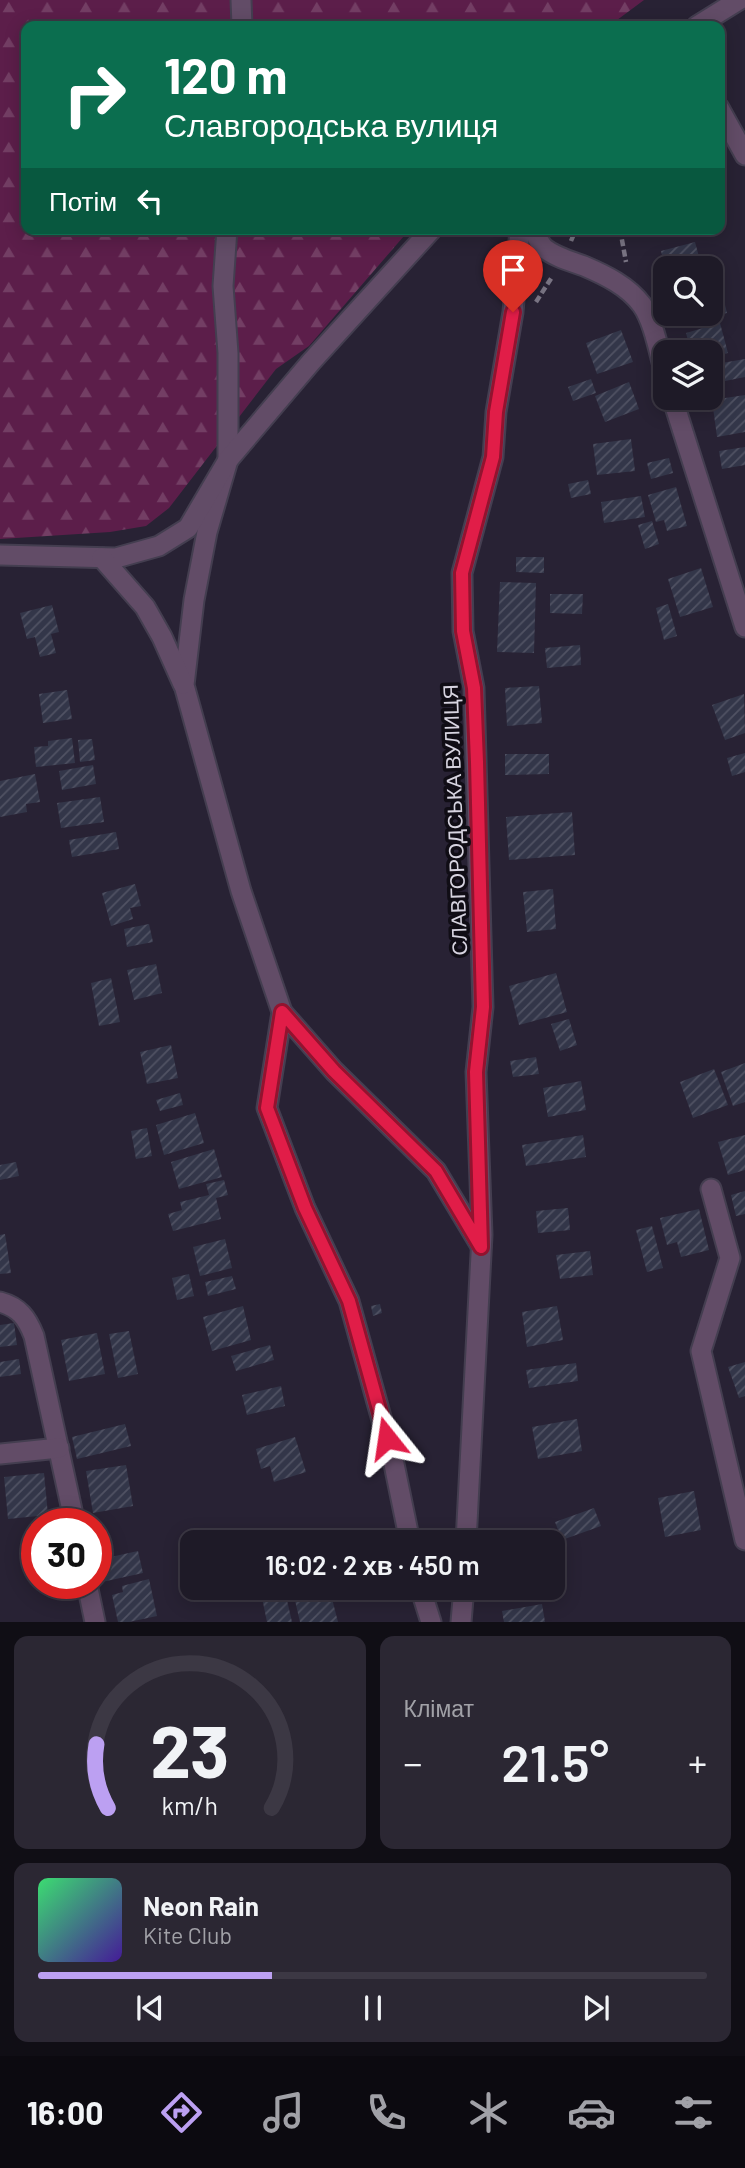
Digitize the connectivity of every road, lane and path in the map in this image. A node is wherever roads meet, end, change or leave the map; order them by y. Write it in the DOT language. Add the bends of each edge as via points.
graph roads {
  1 [pos="241,0"];
  2 [pos="739,0"];
  3 [pos="242,21"];
  4 [pos="706,21"];
  5 [pos="725,119"];
  6 [pos="745,155"];
  7 [pos="227,235"];
  8 [pos="427,235"];
  9 [pos="519,235"];
  10 [pos="536,235"];
  11 [pos="655,340"];
  12 [pos="676,410"];
  13 [pos="228,460"];
  14 [pos="0,555"];
  15 [pos="102,558"];
  16 [pos="745,627"];
  17 [pos="184,685"];
  18 [pos="282,1012"];
  19 [pos="711,1189"];
  20 [pos="481,1247"];
  21 [pos="0,1301"];
  22 [pos="59,1448"];
  23 [pos="0,1454"];
  24 [pos="72,1508"];
  25 [pos="408,1530"];
  26 [pos="467,1530"];
  27 [pos="745,1540"];
  28 [pos="90,1599"];
  29 [pos="424,1600"];
  30 [pos="463,1600"];
  31 [pos="95,1622"];
  32 [pos="431,1622"];
  33 [pos="461,1622"];
  1 -- 3 [label="street"];
  2 -- 4 [label="street"];
  5 -- 6 [label="street"];
  7 -- 13 [label="street" via="223,286"];
  8 -- 13 [label="street"];
  9 -- 20 [label="street, СЛАВГОРОДСЬКА ВУЛИЦЯ" via="493,457 462,573 463,631 474,688 477,762 483,1007 476,1072"];
  10 -- 11 [label="street" via="543,247 607,277 635,297 644,307"];
  12 -- 16 [label="street"];
  13 -- 15 [label="street" via="188,528 159,546"];
  13 -- 17 [label="street" via="207,532"];
  14 -- 15 [label="street"];
  15 -- 17 [label="street" via="145,607"];
  17 -- 18 [label="street" via="241,891"];
  18 -- 20 [label="street" via="334,1071 436,1171"];
  18 -- 25 [label="street" via="267,1108 305,1208 349,1301"];
  19 -- 27 [label="street" via="730,1258 701,1351"];
  20 -- 26 [label="street, СЛАВГОРОДСЬКА ВУЛИЦЯ"];
  21 -- 22 [label="street" via="28,1321"];
  22 -- 23 [label="street"];
  22 -- 24 [label="street"];
  28 -- 31 [label="street"];
  29 -- 32 [label="street"];
  30 -- 33 [label="street"];
}
